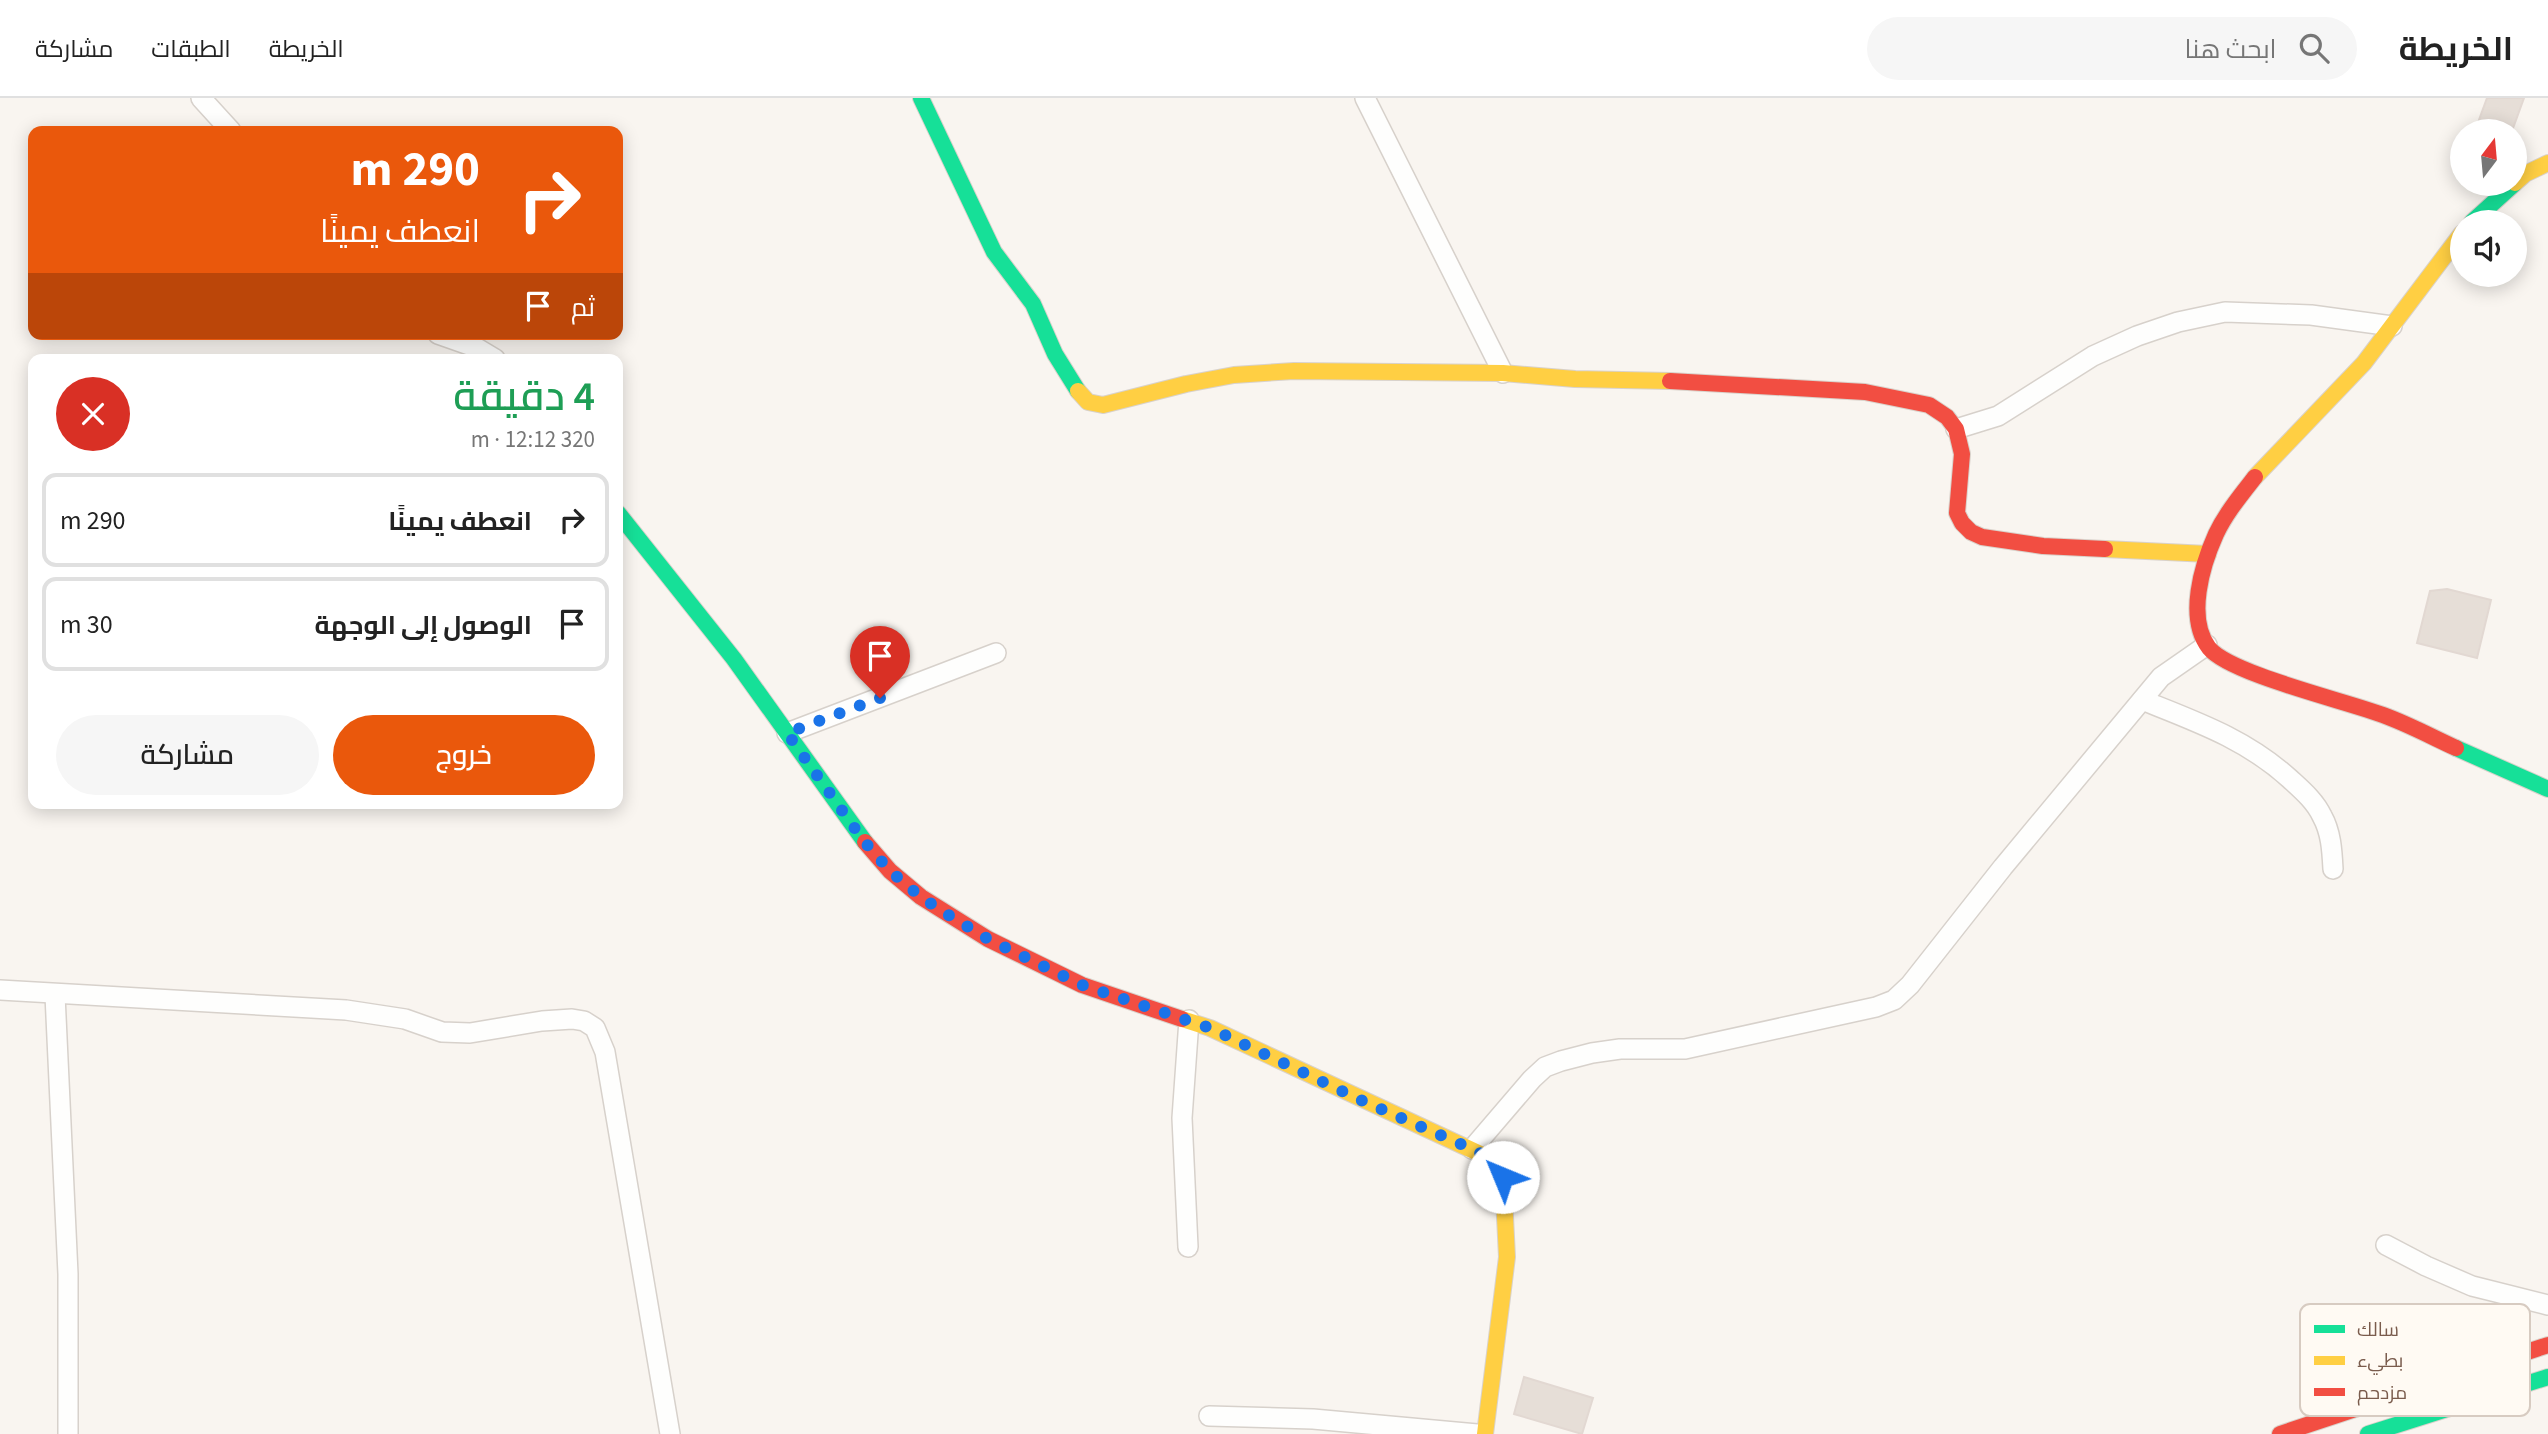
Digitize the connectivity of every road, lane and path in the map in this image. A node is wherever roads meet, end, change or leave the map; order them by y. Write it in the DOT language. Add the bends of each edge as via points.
graph roads {
  1 [pos="921,98"];
  2 [pos="1365,98"];
  3 [pos="208,99"];
  4 [pos="227,126"];
  5 [pos="2548,163"];
  6 [pos="2527,173"];
  7 [pos="2500,196"];
  8 [pos="2485,210"];
  9 [pos="2450,247"];
  10 [pos="2392,326"];
  11 [pos="456,340"];
  12 [pos="487,354"];
  13 [pos="1503,373"];
  14 [pos="1956,429"];
  15 [pos="623,519"];
  16 [pos="2208,554"];
  17 [pos="2207,645"];
  18 [pos="996,653"];
  19 [pos="2142,701"];
  20 [pos="787,733"];
  21 [pos="2548,789"];
  22 [pos="2333,869"];
  23 [pos="0,990"];
  24 [pos="55,995"];
  25 [pos="1189,1020"];
  26 [pos="1472,1149"];
  27 [pos="2386,1245"];
  28 [pos="1188,1247"];
  29 [pos="2548,1305"];
  30 [pos="2548,1345"];
  31 [pos="2530,1351"];
  32 [pos="2548,1377"];
  33 [pos="2530,1383"];
  34 [pos="1209,1416"];
  35 [pos="2334,1416"];
  36 [pos="2425,1416"];
  37 [pos="68,1434"];
  38 [pos="670,1434"];
  39 [pos="1477,1434"];
  40 [pos="1485,1434"];
  41 [pos="2280,1434"];
  42 [pos="2368,1434"];
  1 -- 13 [label="main road" via="994,252 1032,304 1060,364 1088,402 1103,405 1210,379 1294,371"];
  2 -- 13 [label="street"];
  3 -- 4 [label="street"];
  5 -- 6 [label="main road"];
  7 -- 8 [label="main road"];
  9 -- 10 [label="main road"];
  10 -- 14 [label="street" via="2311,314 2225,312 2178,322 2093,356 1998,416"];
  10 -- 16 [label="main road" via="2365,362 2255,477 2230,508"];
  11 -- 12 [label="street"];
  13 -- 14 [label="main road" via="1866,392 1929,405"];
  14 -- 16 [label="main road" via="1962,454 1957,513 1971,532 2052,547"];
  15 -- 20 [label="main road"];
  16 -- 17 [label="main road" via="2198,619"];
  17 -- 19 [label="street" via="2161,677"];
  17 -- 21 [label="main road" via="2216,655 2264,677 2385,716"];
  18 -- 20 [label="street"];
  19 -- 22 [label="street" via="2253,749 2284,773 2323,816"];
  19 -- 26 [label="street" via="1894,1000 1685,1049 1620,1049 1561,1060 1532,1079"];
  20 -- 25 [label="main road" via="863,840 921,897 988,939 1082,985"];
  23 -- 24 [label="street"];
  24 -- 37 [label="street" via="68,1274"];
  24 -- 38 [label="street" via="346,1010 397,1017 442,1032 572,1019 595,1028 605,1052"];
  25 -- 26 [label="main road"];
  25 -- 28 [label="street" via="1182,1118"];
  26 -- 40 [label="main road" via="1489,1158 1503,1177 1506,1208 1507,1257"];
  27 -- 29 [label="street" via="2472,1286"];
  30 -- 31 [label="main road"];
  32 -- 33 [label="main road"];
  34 -- 39 [label="street" via="1324,1419"];
  35 -- 41 [label="main road"];
  36 -- 42 [label="main road"];
}
